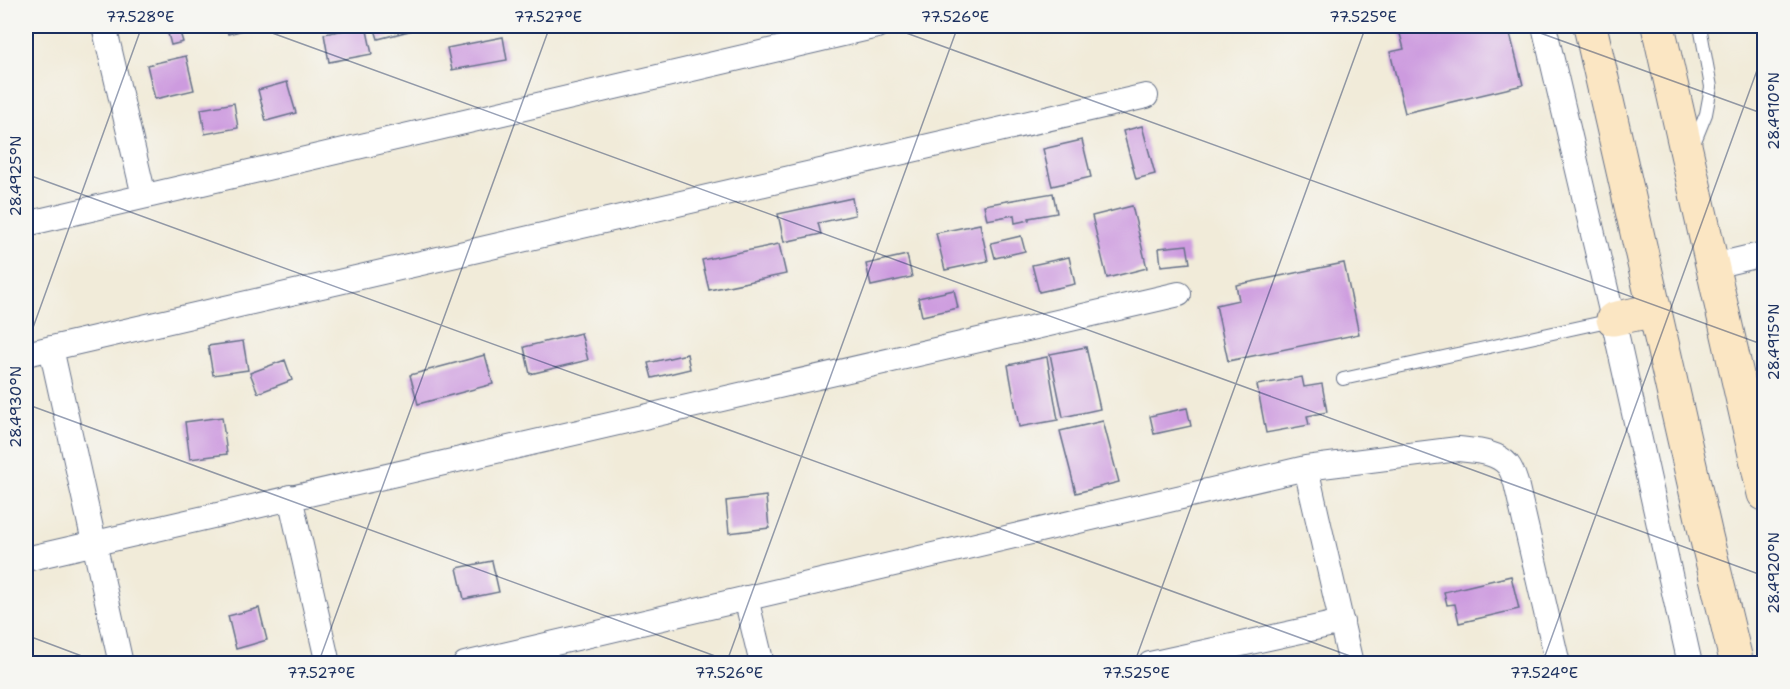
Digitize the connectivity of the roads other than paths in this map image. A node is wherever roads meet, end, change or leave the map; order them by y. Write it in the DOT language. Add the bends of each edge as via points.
graph roads {
  1 [pos="104,26"];
  2 [pos="877,26"];
  3 [pos="1544,26"];
  4 [pos="1590,26"];
  5 [pos="1658,26"];
  6 [pos="1700,26"];
  7 [pos="1146,96"];
  8 [pos="1688,156"];
  9 [pos="144,196"];
  10 [pos="26,224"];
  11 [pos="1764,256"];
  12 [pos="1713,266"];
  13 [pos="1179,294"];
  14 [pos="1655,310"];
  15 [pos="1613,319"];
  16 [pos="51,348"];
  17 [pos="26,354"];
  18 [pos="1343,379"];
  19 [pos="1306,468"];
  20 [pos="1764,494"];
  21 [pos="290,497"];
  22 [pos="94,542"];
  23 [pos="26,559"];
  24 [pos="746,598"];
  25 [pos="1342,622"];
  26 [pos="561,653"];
  27 [pos="121,663"];
  28 [pos="328,663"];
  29 [pos="465,663"];
  30 [pos="762,663"];
  31 [pos="1150,663"];
  32 [pos="1351,663"];
  33 [pos="1558,663"];
  34 [pos="1690,663"];
  35 [pos="1737,663"];
  1 -- 9 [label="street"];
  2 -- 9 [label="street"];
  3 -- 15 [label="street"];
  4 -- 14 [label="street"];
  5 -- 8 [label="street"];
  6 -- 8 [label="lane" via="1711,87 1706,114"];
  7 -- 16 [label="street"];
  8 -- 12 [label="street"];
  9 -- 10 [label="street"];
  11 -- 12 [label="street"];
  12 -- 20 [label="street"];
  13 -- 21 [label="street"];
  14 -- 15 [label="street"];
  14 -- 35 [label="street"];
  15 -- 18 [label="lane"];
  15 -- 34 [label="street"];
  16 -- 17 [label="street"];
  16 -- 22 [label="street"];
  19 -- 24 [label="street"];
  19 -- 25 [label="street"];
  19 -- 33 [label="street" via="1458,449 1500,458 1509,466 1516,483"];
  21 -- 22 [label="street"];
  21 -- 28 [label="street"];
  22 -- 23 [label="street"];
  22 -- 27 [label="street"];
  24 -- 26 [label="street"];
  24 -- 30 [label="street"];
  25 -- 31 [label="street"];
  25 -- 32 [label="street"];
  26 -- 29 [label="street"];
}
